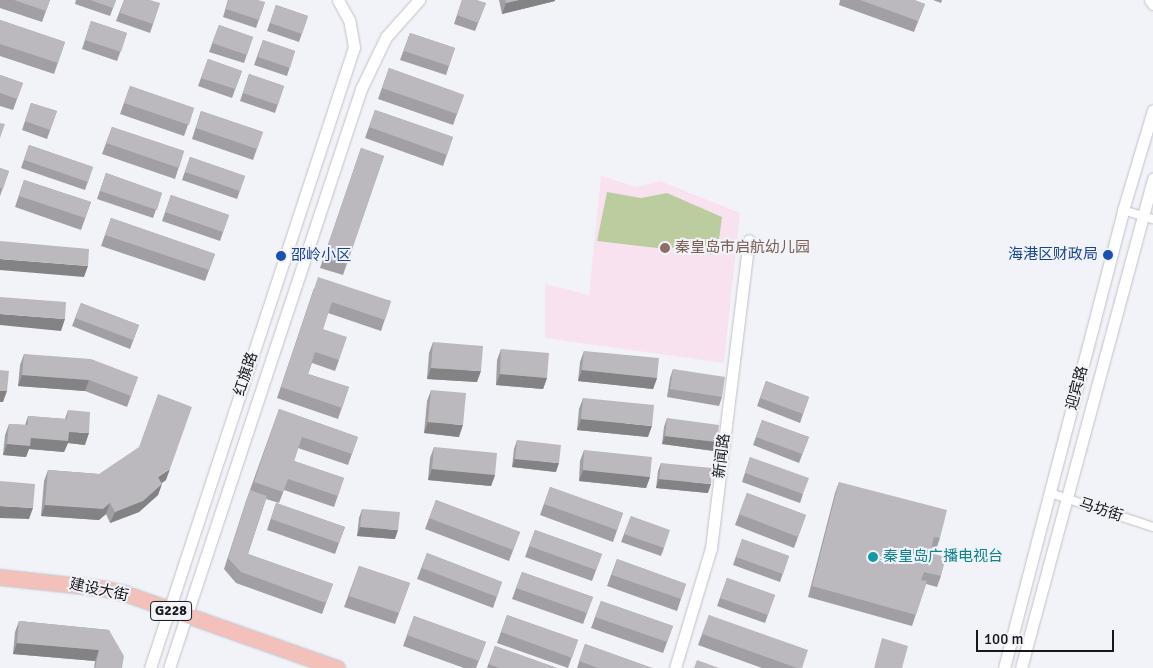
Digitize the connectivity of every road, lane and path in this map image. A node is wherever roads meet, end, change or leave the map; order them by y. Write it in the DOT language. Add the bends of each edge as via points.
graph roads {
  1 [pos="338,0"];
  2 [pos="419,0"];
  3 [pos="1150,0"];
  4 [pos="1153,4"];
  5 [pos="1153,110"];
  6 [pos="1153,179"];
  7 [pos="1124,210"];
  8 [pos="1148,217"];
  9 [pos="749,240"];
  10 [pos="1050,493"];
  11 [pos="1066,498"];
  12 [pos="1153,527"];
  13 [pos="0,577"];
  14 [pos="168,610"];
  15 [pos="186,616"];
  16 [pos="150,668"];
  17 [pos="169,668"];
  18 [pos="337,668"];
  19 [pos="675,668"];
  20 [pos="1004,668"];
  21 [pos="1022,668"];
  1 -- 14 [label="main road, 红旗路" via="349,20 354,47"];
  2 -- 15 [label="main road" via="386,38 361,89"];
  3 -- 4 [label="main road"];
  5 -- 7 [label="main road, 迎宾路"];
  6 -- 8 [label="main road, 迎宾路"];
  7 -- 8 [label="street"];
  7 -- 10 [label="main road, 迎宾路"];
  8 -- 11 [label="main road, 迎宾路"];
  9 -- 19 [label="main road, 新闻路" via="711,548"];
  10 -- 11 [label="street, 马坊街"];
  10 -- 20 [label="main road, 迎宾路"];
  11 -- 12 [label="street, 马坊街"];
  11 -- 21 [label="main road, 迎宾路"];
  13 -- 14 [label="highway, 建设大街 / G228" via="102,588"];
  14 -- 15 [label="highway, 建设大街 / G228"];
  14 -- 16 [label="main road, 红旗路"];
  15 -- 17 [label="main road"];
  15 -- 18 [label="highway, 建设大街 / G228"];
}
